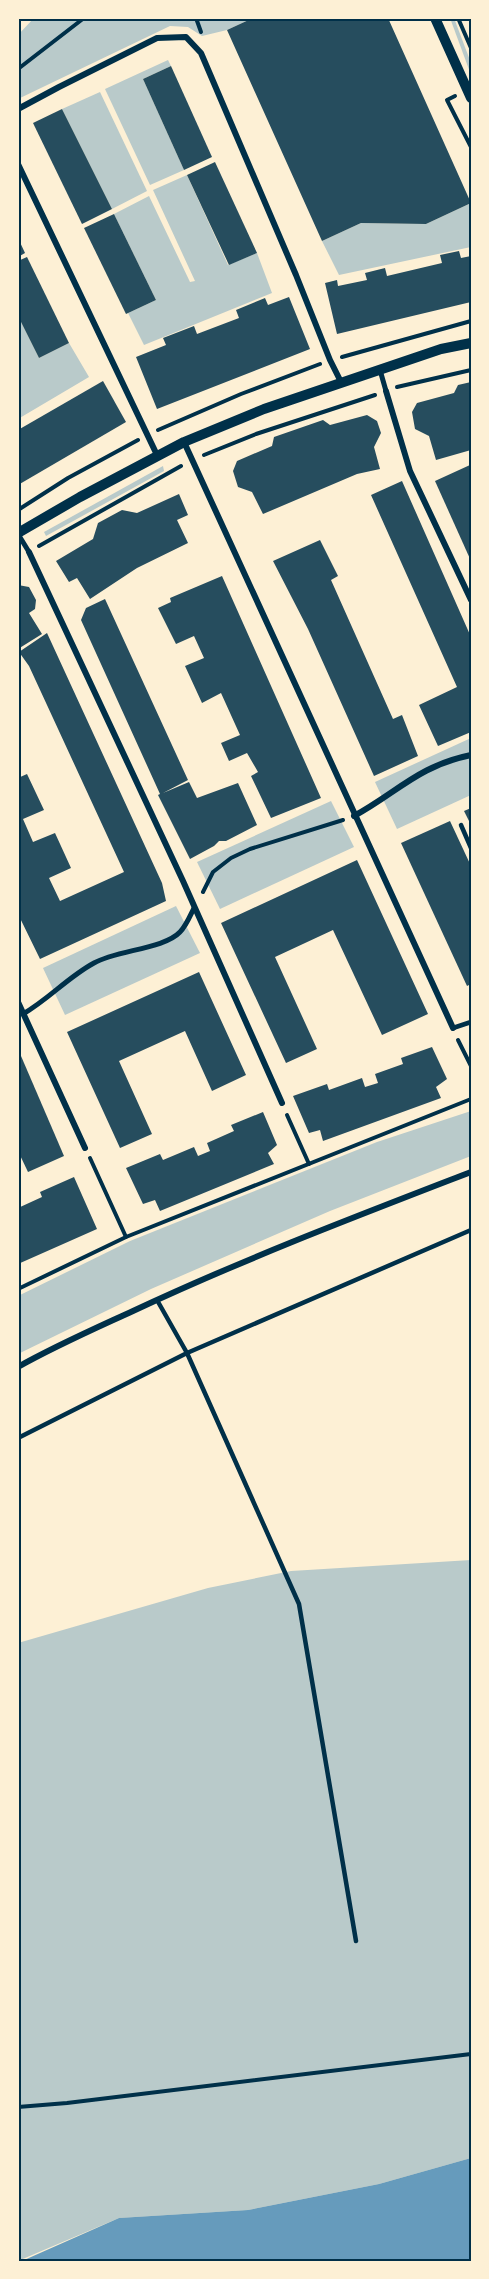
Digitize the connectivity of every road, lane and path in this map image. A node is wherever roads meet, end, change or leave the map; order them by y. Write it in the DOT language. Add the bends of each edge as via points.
graph roads {
  1 [pos="84,18"];
  2 [pos="435,18"];
  3 [pos="458,18"];
  4 [pos="471,48"];
  5 [pos="18,69"];
  6 [pos="471,98"];
  7 [pos="447,100"];
  8 [pos="18,109"];
  9 [pos="471,147"];
  10 [pos="18,164"];
  11 [pos="471,321"];
  12 [pos="471,343"];
  13 [pos="330,360"];
  14 [pos="380,370"];
  15 [pos="341,382"];
  16 [pos="386,391"];
  17 [pos="287,423"];
  18 [pos="147,435"];
  19 [pos="184,442"];
  20 [pos="157,455"];
  21 [pos="192,460"];
  22 [pos="18,510"];
  23 [pos="18,533"];
  24 [pos="29,552"];
  25 [pos="471,600"];
  26 [pos="471,755"];
  27 [pos="354,816"];
  28 [pos="460,825"];
  29 [pos="471,848"];
  30 [pos="195,908"];
  31 [pos="18,1002"];
  32 [pos="24,1014"];
  33 [pos="471,1022"];
  34 [pos="453,1028"];
  35 [pos="471,1066"];
  36 [pos="471,1099"];
  37 [pos="282,1103"];
  38 [pos="85,1148"];
  39 [pos="309,1164"];
  40 [pos="471,1172"];
  41 [pos="471,1230"];
  42 [pos="126,1237"];
  43 [pos="18,1289"];
  44 [pos="157,1300"];
  45 [pos="187,1353"];
  46 [pos="18,1366"];
  47 [pos="18,1438"];
  48 [pos="356,1941"];
  49 [pos="471,2054"];
  50 [pos="18,2107"];
  1 -- 5 [label="path"];
  2 -- 6 [label="street"];
  3 -- 4 [label="path"];
  7 -- 9 [label="path"];
  8 -- 13 [label="street" via="157,38 186,37 201,53"];
  10 -- 18 [label="street"];
  11 -- 13 [label="path"];
  12 -- 14 [label="street"];
  13 -- 15 [label="street"];
  13 -- 18 [label="path"];
  14 -- 15 [label="street"];
  14 -- 16 [label="street"];
  15 -- 19 [label="street"];
  16 -- 25 [label="street" via="410,471"];
  17 -- 21 [label="path"];
  18 -- 20 [label="street"];
  18 -- 22 [label="path"];
  19 -- 20 [label="street"];
  19 -- 21 [label="street"];
  20 -- 23 [label="street"];
  21 -- 24 [label="path"];
  21 -- 27 [label="street"];
  23 -- 24 [label="street"];
  24 -- 30 [label="street"];
  26 -- 27 [label="street" via="432,766"];
  27 -- 30 [label="path" via="231,858 213,872"];
  27 -- 34 [label="street"];
  28 -- 29 [label="lane"];
  30 -- 32 [label="street" via="180,932 163,942 96,962"];
  30 -- 37 [label="street"];
  31 -- 32 [label="street"];
  32 -- 38 [label="street"];
  33 -- 34 [label="lane"];
  34 -- 35 [label="path"];
  36 -- 39 [label="path"];
  37 -- 39 [label="path"];
  38 -- 42 [label="path"];
  39 -- 42 [label="path"];
  40 -- 44 [label="street" via="278,1246"];
  41 -- 45 [label="lane"];
  42 -- 43 [label="path"];
  44 -- 45 [label="lane"];
  44 -- 46 [label="street"];
  45 -- 47 [label="lane"];
  45 -- 48 [label="lane" via="299,1604"];
  49 -- 50 [label="path"];
}
